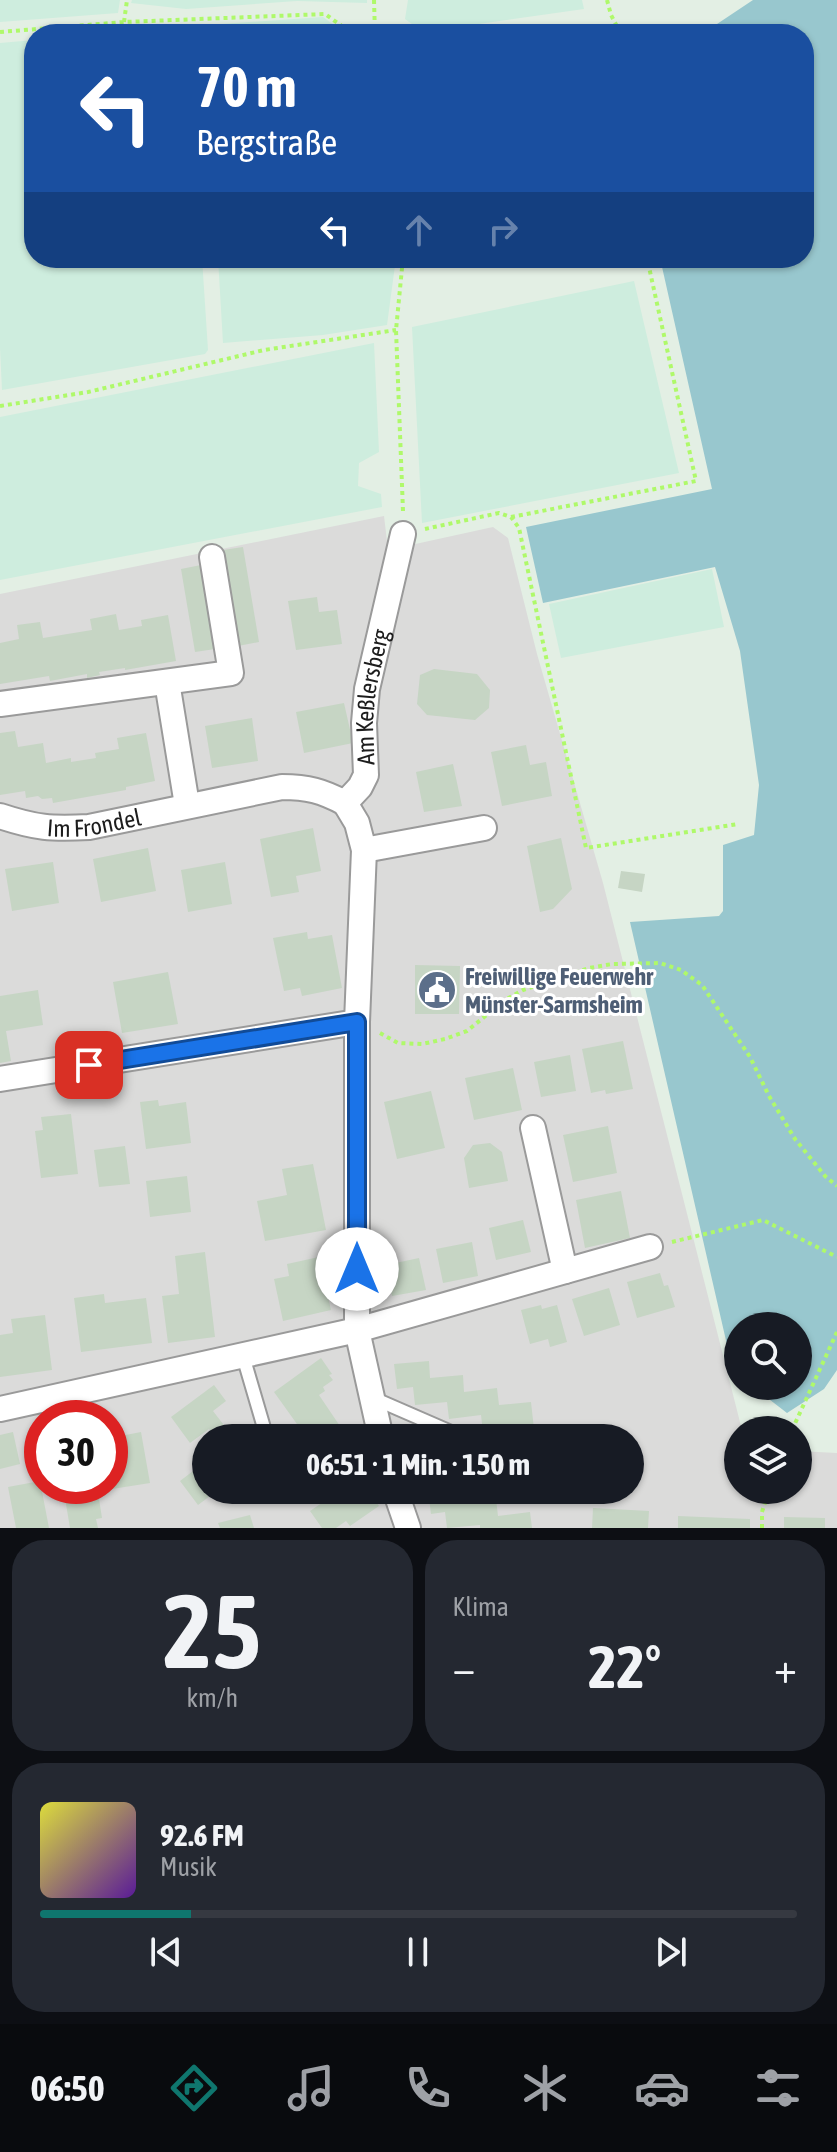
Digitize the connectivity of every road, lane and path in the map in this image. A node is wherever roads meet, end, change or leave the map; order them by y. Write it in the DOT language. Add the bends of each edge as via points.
graph roads {
  1 [pos="127,0"];
  2 [pos="374,0"];
  3 [pos="607,0"];
  4 [pos="124,22"];
  5 [pos="99,24"];
  6 [pos="339,24"];
  7 [pos="375,24"];
  8 [pos="616,24"];
  9 [pos="24,30"];
  10 [pos="0,32"];
  11 [pos="402,268"];
  12 [pos="649,268"];
  13 [pos="396,330"];
  14 [pos="0,406"];
  15 [pos="511,517"];
  16 [pos="403,534"];
  17 [pos="212,557"];
  18 [pos="167,682"];
  19 [pos="0,704"];
  20 [pos="345,803"];
  21 [pos="187,805"];
  22 [pos="0,816"];
  23 [pos="738,824"];
  24 [pos="484,828"];
  25 [pos="364,850"];
  26 [pos="357,1022"];
  27 [pos="0,1079"];
  28 [pos="533,1128"];
  29 [pos="837,1186"];
  30 [pos="650,1247"];
  31 [pos="837,1257"];
  32 [pos="565,1271"];
  33 [pos="357,1330"];
  34 [pos="837,1332"];
  35 [pos="243,1356"];
  36 [pos="371,1397"];
  37 [pos="0,1409"];
  38 [pos="798,1416"];
  39 [pos="263,1424"];
  40 [pos="378,1424"];
  41 [pos="433,1424"];
  42 [pos="400,1504"];
  43 [pos="765,1504"];
  44 [pos="408,1528"];
  45 [pos="762,1528"];
  1 -- 4 [label="path"];
  2 -- 7 [label="path"];
  3 -- 8 [label="path"];
  4 -- 5 [label="path"];
  4 -- 6 [label="path" via="325,14"];
  9 -- 10 [label="path"];
  11 -- 13 [label="path"];
  12 -- 15 [label="path" via="696,481"];
  13 -- 14 [label="path" via="264,350 88,392"];
  13 -- 16 [label="path"];
  15 -- 16 [label="path" via="499,513"];
  15 -- 23 [label="path" via="519,528 586,848"];
  16 -- 20 [label="street, Am Keßlersberg" via="367,689 366,775"];
  17 -- 18 [label="street" via="231,673"];
  18 -- 19 [label="street"];
  18 -- 21 [label="street"];
  20 -- 21 [label="street, Im Frondel" via="325,792 282,787"];
  20 -- 25 [label="street"];
  21 -- 22 [label="street, Im Frondel" via="61,829"];
  24 -- 25 [label="street"];
  25 -- 26 [label="street"];
  26 -- 27 [label="street"];
  26 -- 29 [label="path" via="398,1043 422,1044 467,1031 523,990 589,968 660,963 681,970 702,985 795,1139"];
  26 -- 33 [label="street"];
  28 -- 32 [label="street"];
  30 -- 31 [label="path" via="763,1220"];
  30 -- 32 [label="street"];
  32 -- 33 [label="street"];
  33 -- 35 [label="street"];
  33 -- 36 [label="street"];
  34 -- 38 [label="path"];
  35 -- 37 [label="street"];
  35 -- 39 [label="lane"];
  36 -- 40 [label="street"];
  36 -- 41 [label="lane"];
  42 -- 44 [label="street"];
  43 -- 45 [label="path"];
}
